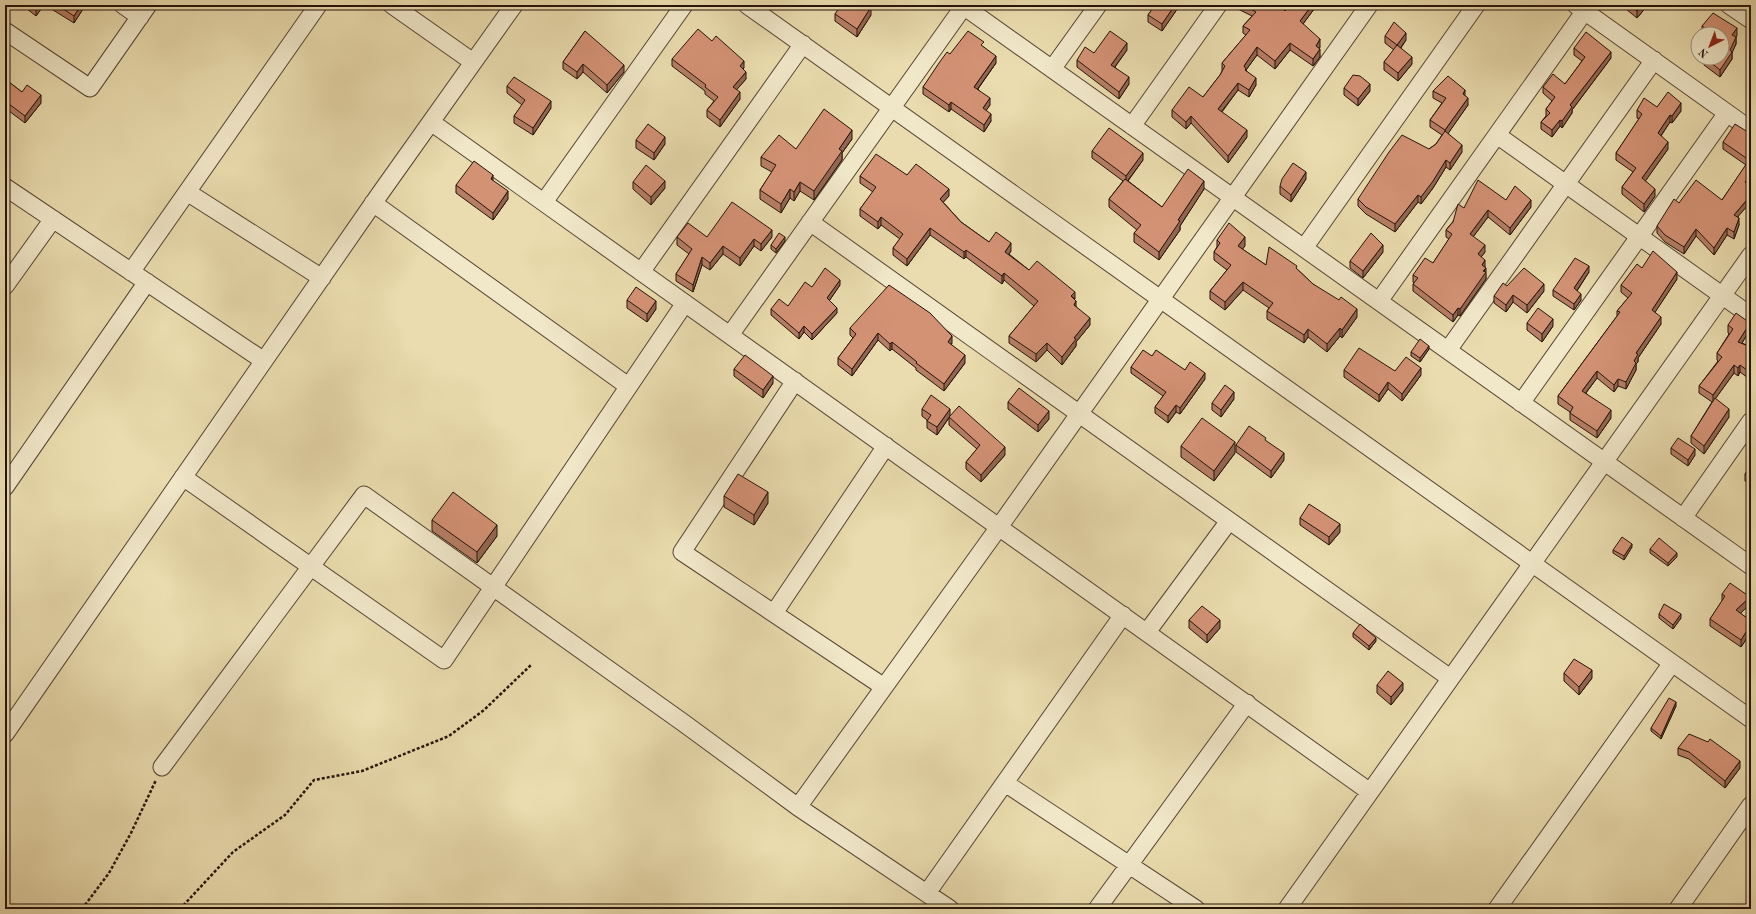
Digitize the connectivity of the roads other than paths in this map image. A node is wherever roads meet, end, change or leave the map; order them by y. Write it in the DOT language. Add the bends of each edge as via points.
graph roads {
  1 [pos="123,5"];
  2 [pos="318,5"];
  3 [pos="392,5"];
  4 [pos="514,5"];
  5 [pos="684,5"];
  6 [pos="747,5"];
  7 [pos="1098,5"];
  8 [pos="1218,5"];
  9 [pos="1369,5"];
  10 [pos="1476,5"];
  11 [pos="1729,5"];
  12 [pos="963,6"];
  13 [pos="1583,7"];
  14 [pos="144,11"];
  15 [pos="1751,20"];
  16 [pos="5,31"];
  17 [pos="803,44"];
  18 [pos="1654,60"];
  19 [pos="473,62"];
  20 [pos="1052,69"];
  21 [pos="891,108"];
  22 [pos="1727,113"];
  23 [pos="431,122"];
  24 [pos="1132,126"];
  25 [pos="1751,130"];
  26 [pos="1497,135"];
  27 [pos="1566,184"];
  28 [pos="5,187"];
  29 [pos="187,192"];
  30 [pos="1233,198"];
  31 [pos="544,202"];
  32 [pos="374,203"];
  33 [pos="53,219"];
  34 [pos="810,222"];
  35 [pos="1639,236"];
  36 [pos="1304,248"];
  37 [pos="1751,255"];
  38 [pos="131,272"];
  39 [pos="641,272"];
  40 [pos="322,278"];
  41 [pos="147,282"];
  42 [pos="5,286"];
  43 [pos="1722,295"];
  44 [pos="1161,299"];
  45 [pos="1379,301"];
  46 [pos="685,303"];
  47 [pos="1751,316"];
  48 [pos="730,335"];
  49 [pos="1448,350"];
  50 [pos="264,361"];
  51 [pos="795,381"];
  52 [pos="628,386"];
  53 [pos="1521,403"];
  54 [pos="1080,414"];
  55 [pos="1751,421"];
  56 [pos="886,446"];
  57 [pos="1604,462"];
  58 [pos="183,477"];
  59 [pos="5,487"];
  60 [pos="1683,518"];
  61 [pos="1229,520"];
  62 [pos="1000,527"];
  63 [pos="1532,564"];
  64 [pos="311,566"];
  65 [pos="1751,566"];
  66 [pos="492,587"];
  67 [pos="774,613"];
  68 [pos="1123,615"];
  69 [pos="1147,632"];
  70 [pos="1672,663"];
  71 [pos="1450,678"];
  72 [pos="884,687"];
  73 [pos="1247,703"];
  74 [pos="1751,720"];
  75 [pos="5,734"];
  76 [pos="162,767"];
  77 [pos="1005,783"];
  78 [pos="1370,792"];
  79 [pos="1751,806"];
  80 [pos="798,807"];
  81 [pos="1129,865"];
  82 [pos="927,893"];
  83 [pos="950,909"];
  84 [pos="1097,909"];
  85 [pos="1196,909"];
  86 [pos="1287,909"];
  87 [pos="1497,909"];
  88 [pos="1678,909"];
  1 -- 14 [label="street"];
  2 -- 29 [label="street"];
  3 -- 19 [label="street"];
  4 -- 19 [label="street"];
  5 -- 31 [label="street"];
  6 -- 17 [label="street"];
  7 -- 20 [label="street"];
  8 -- 24 [label="street"];
  9 -- 30 [label="street"];
  10 -- 36 [label="street"];
  11 -- 15 [label="street"];
  12 -- 20 [label="street"];
  12 -- 21 [label="street"];
  13 -- 18 [label="street"];
  13 -- 26 [label="street"];
  14 -- 16 [label="street" via="90,88"];
  17 -- 21 [label="street"];
  17 -- 39 [label="street"];
  18 -- 22 [label="street"];
  18 -- 27 [label="street"];
  19 -- 23 [label="street"];
  20 -- 24 [label="street"];
  21 -- 34 [label="street"];
  21 -- 44 [label="street"];
  22 -- 25 [label="street"];
  22 -- 35 [label="street"];
  23 -- 31 [label="street"];
  23 -- 32 [label="street"];
  24 -- 30 [label="street"];
  26 -- 27 [label="street"];
  26 -- 45 [label="street"];
  27 -- 35 [label="street"];
  27 -- 49 [label="street"];
  28 -- 33 [label="street"];
  29 -- 38 [label="street"];
  29 -- 40 [label="street"];
  30 -- 36 [label="street"];
  30 -- 44 [label="street"];
  31 -- 39 [label="street"];
  32 -- 40 [label="street"];
  32 -- 52 [label="street"];
  33 -- 38 [label="street"];
  33 -- 42 [label="street"];
  34 -- 48 [label="street"];
  34 -- 54 [label="street"];
  35 -- 43 [label="street"];
  35 -- 53 [label="street"];
  36 -- 45 [label="street"];
  37 -- 43 [label="street"];
  38 -- 41 [label="street"];
  39 -- 46 [label="street"];
  40 -- 50 [label="street"];
  41 -- 50 [label="street"];
  41 -- 59 [label="street"];
  43 -- 47 [label="street"];
  43 -- 57 [label="street"];
  44 -- 54 [label="street"];
  44 -- 63 [label="street"];
  45 -- 49 [label="street"];
  46 -- 48 [label="street"];
  46 -- 52 [label="street"];
  48 -- 51 [label="street"];
  49 -- 53 [label="street"];
  50 -- 58 [label="street"];
  51 -- 56 [label="street"];
  51 -- 67 [label="street" via="682,552"];
  52 -- 66 [label="street"];
  53 -- 57 [label="street"];
  54 -- 61 [label="street"];
  54 -- 62 [label="street"];
  55 -- 60 [label="street"];
  56 -- 62 [label="street"];
  56 -- 67 [label="street"];
  57 -- 60 [label="street"];
  57 -- 63 [label="street"];
  58 -- 64 [label="street"];
  58 -- 75 [label="street"];
  60 -- 65 [label="street"];
  61 -- 69 [label="street"];
  61 -- 71 [label="street"];
  62 -- 68 [label="street"];
  62 -- 72 [label="street"];
  63 -- 70 [label="street"];
  63 -- 71 [label="street"];
  64 -- 66 [label="street" via="364,496"];
  64 -- 66 [label="street" via="444,660"];
  64 -- 76 [label="street"];
  66 -- 80 [label="street"];
  67 -- 72 [label="street"];
  68 -- 69 [label="street"];
  68 -- 77 [label="street"];
  69 -- 73 [label="street"];
  70 -- 74 [label="street"];
  70 -- 87 [label="street"];
  71 -- 78 [label="street"];
  72 -- 80 [label="street"];
  73 -- 78 [label="street"];
  73 -- 81 [label="street"];
  77 -- 81 [label="street"];
  77 -- 82 [label="street"];
  78 -- 86 [label="street"];
  79 -- 88 [label="street"];
  80 -- 82 [label="street"];
  81 -- 84 [label="street"];
  81 -- 85 [label="street"];
  82 -- 83 [label="street"];
}
